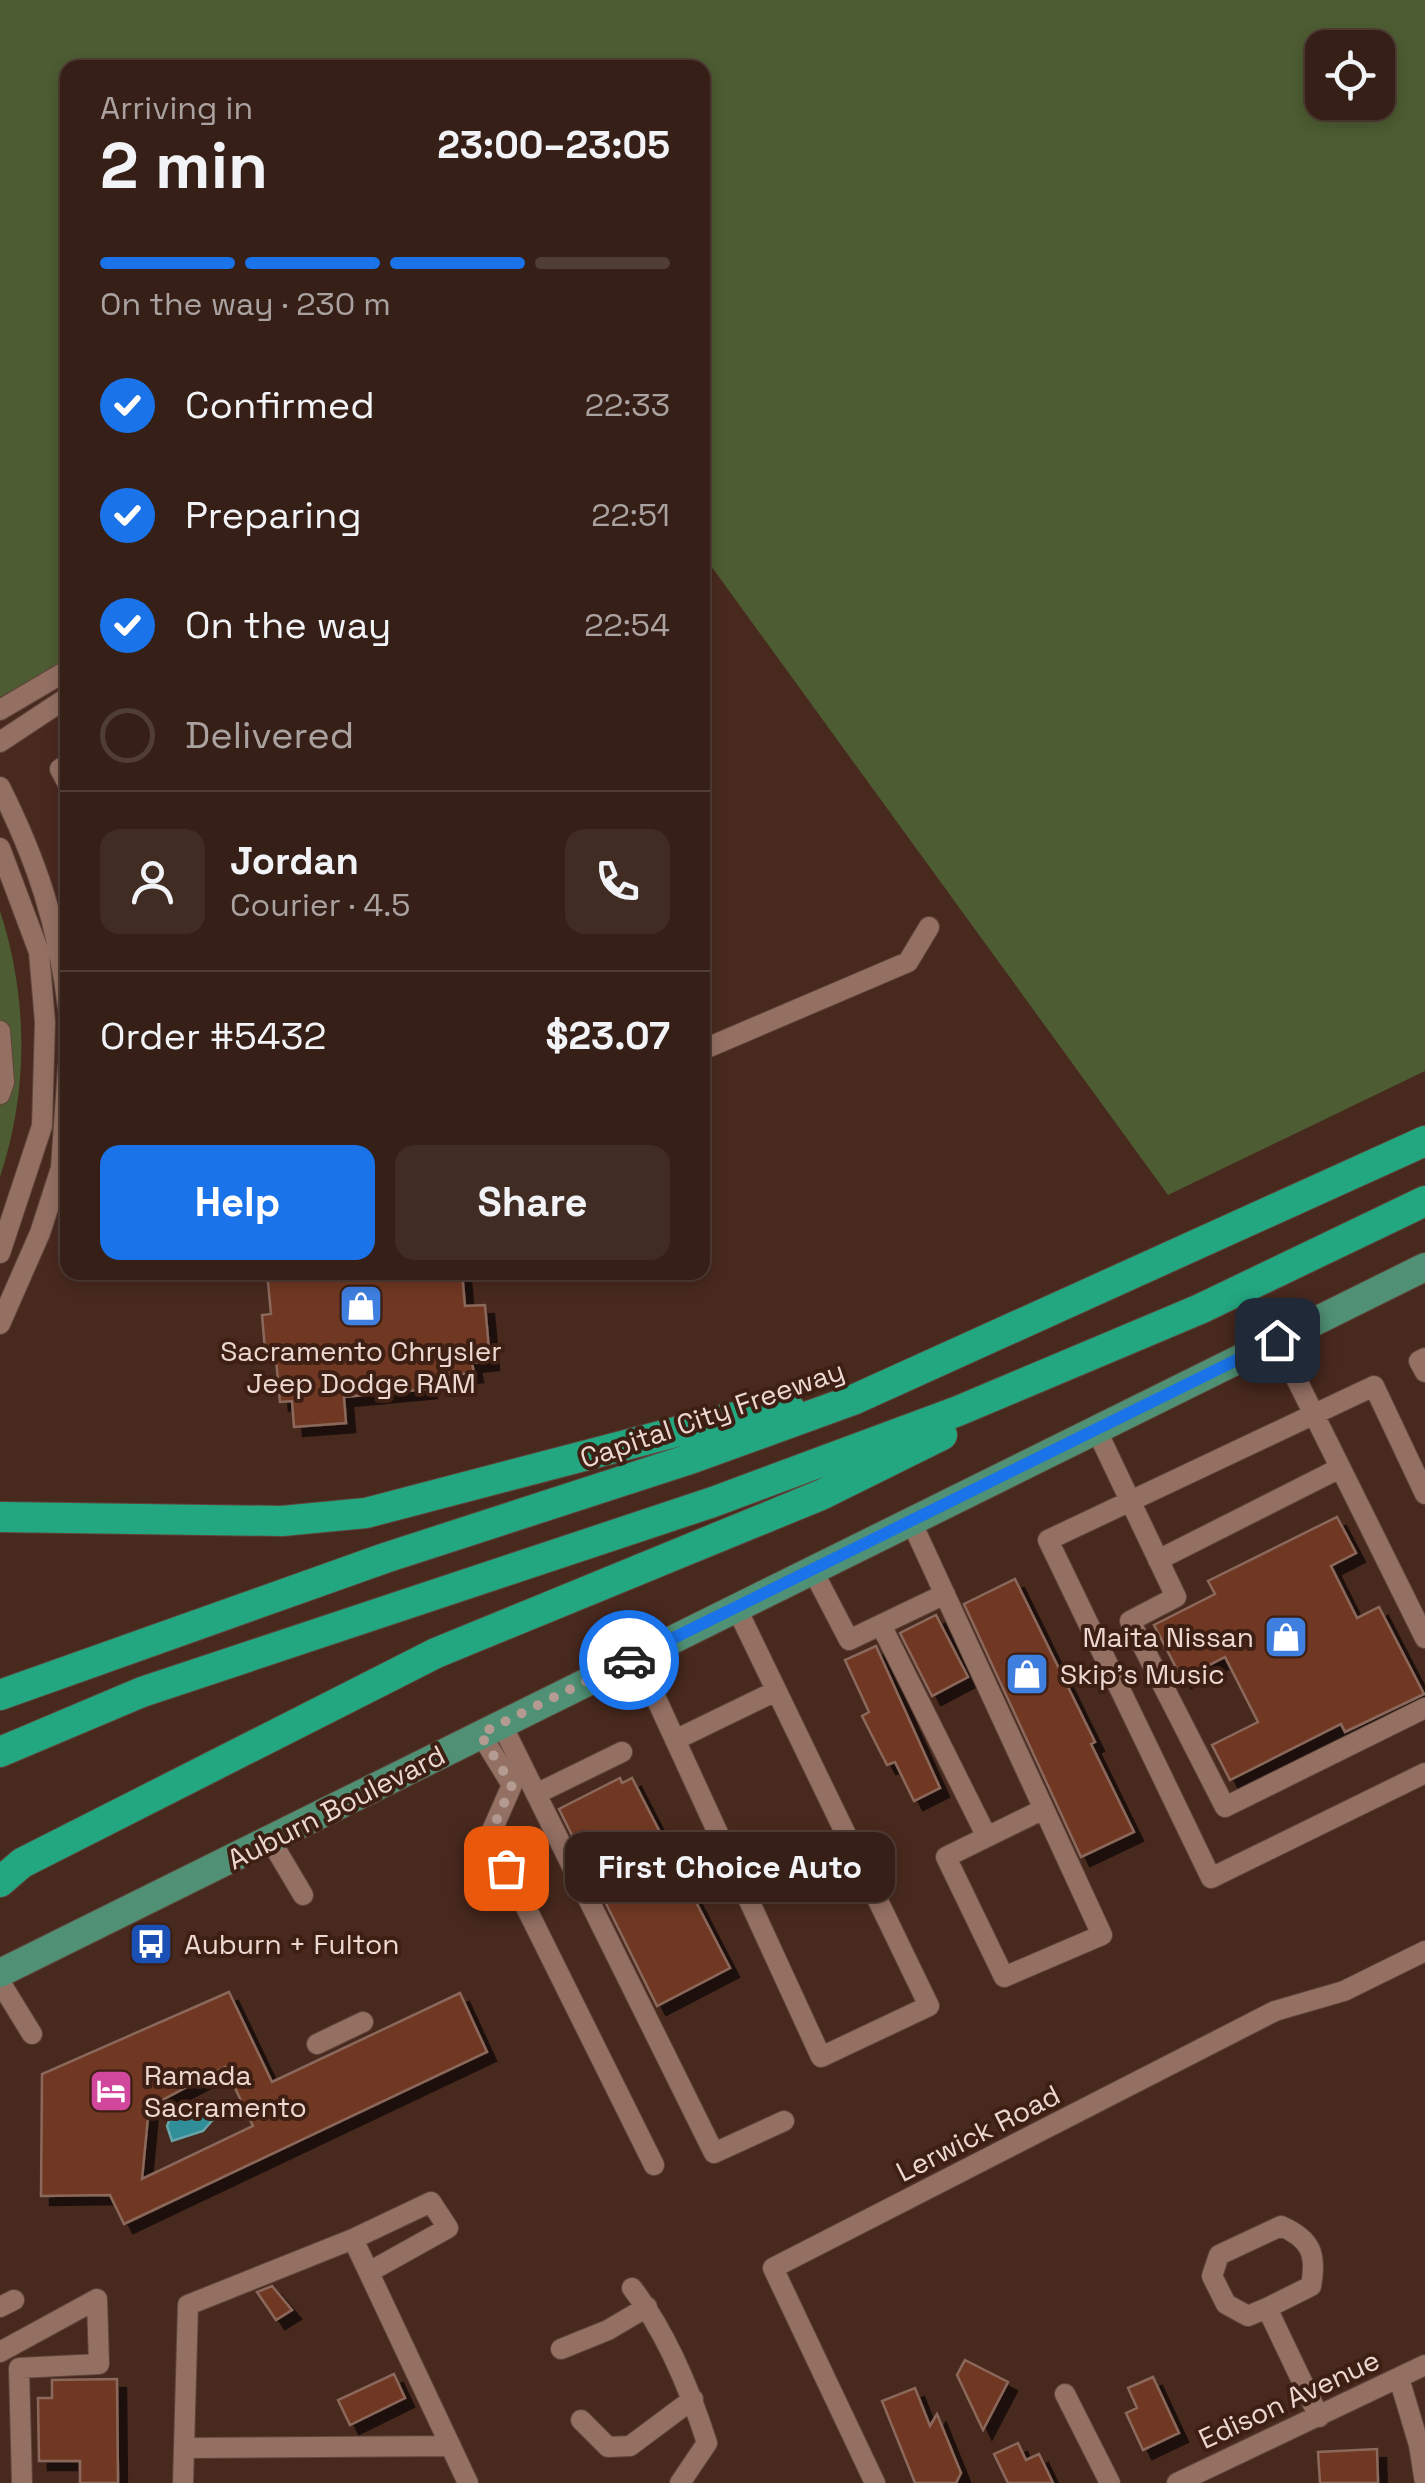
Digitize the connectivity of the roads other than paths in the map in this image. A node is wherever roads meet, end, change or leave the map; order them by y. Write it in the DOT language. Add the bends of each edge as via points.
graph roads {
  1 [pos="60,675"];
  2 [pos="60,703"];
  3 [pos="0,710"];
  4 [pos="0,742"];
  5 [pos="0,787"];
  6 [pos="0,848"];
  7 [pos="929,927"];
  8 [pos="60,951"];
  9 [pos="0,1031"];
  10 [pos="710,1047"];
  11 [pos="0,1094"];
  12 [pos="42,1126"];
  13 [pos="60,1129"];
  14 [pos="1425,1142"];
  15 [pos="60,1171"];
  16 [pos="1425,1201"];
  17 [pos="0,1253"];
  18 [pos="1425,1267"];
  19 [pos="1200,1308"];
  20 [pos="0,1324"];
  21 [pos="1277,1340"];
  22 [pos="1425,1358"];
  23 [pos="1425,1372"];
  24 [pos="853,1400"];
  25 [pos="1314,1415"];
  26 [pos="1096,1429"];
  27 [pos="1340,1468"];
  28 [pos="1425,1494"];
  29 [pos="1131,1502"];
  30 [pos="0,1516"];
  31 [pos="911,1521"];
  32 [pos="1158,1560"];
  33 [pos="812,1569"];
  34 [pos="945,1594"];
  35 [pos="736,1608"];
  36 [pos="881,1625"];
  37 [pos="1425,1638"];
  38 [pos="637,1656"];
  39 [pos="776,1691"];
  40 [pos="0,1695"];
  41 [pos="1425,1708"];
  42 [pos="491,1728"];
  43 [pos="675,1740"];
  44 [pos="0,1752"];
  45 [pos="622,1752"];
  46 [pos="1425,1774"];
  47 [pos="536,1794"];
  48 [pos="1044,1809"];
  49 [pos="987,1837"];
  50 [pos="271,1842"];
  51 [pos="7,1868"];
  52 [pos="303,1895"];
  53 [pos="1425,1951"];
  54 [pos="0,1973"];
  55 [pos="0,1982"];
  56 [pos="363,2022"];
  57 [pos="32,2034"];
  58 [pos="318,2044"];
  59 [pos="784,2120"];
  60 [pos="654,2165"];
  61 [pos="354,2239"];
  62 [pos="369,2272"];
  63 [pos="632,2288"];
  64 [pos="647,2307"];
  65 [pos="1266,2308"];
  66 [pos="561,2348"];
  67 [pos="0,2352"];
  68 [pos="1425,2365"];
  69 [pos="1399,2378"];
  70 [pos="1065,2394"];
  71 [pos="693,2400"];
  72 [pos="1318,2417"];
  73 [pos="580,2420"];
  74 [pos="451,2446"];
  75 [pos="184,2448"];
  76 [pos="22,2483"];
  77 [pos="183,2483"];
  78 [pos="468,2483"];
  79 [pos="680,2483"];
  80 [pos="875,2483"];
  81 [pos="1110,2483"];
  82 [pos="1176,2483"];
  83 [pos="1425,2483"];
  1 -- 3 [label="street"];
  2 -- 4 [label="street"];
  5 -- 8 [label="street" via="34,855"];
  6 -- 12 [label="street" via="39,952"];
  7 -- 10 [label="street" via="908,962"];
  9 -- 11 [label="street"];
  12 -- 13 [label="street"];
  12 -- 17 [label="street"];
  14 -- 24 [label="highway, Capital City Freeway"];
  15 -- 20 [label="street"];
  16 -- 19 [label="highway"];
  18 -- 21 [label="main road, Auburn Boulevard"];
  19 -- 44 [label="highway" via="958,1411 713,1502 142,1692"];
  19 -- 51 [label="highway" via="821,1494 436,1653"];
  21 -- 25 [label="street"];
  21 -- 26 [label="main road, Auburn Boulevard"];
  22 -- 23 [label="street"];
  24 -- 30 [label="highway" via="728,1418 366,1514 282,1521"];
  24 -- 40 [label="highway, Capital City Freeway"];
  25 -- 27 [label="street"];
  25 -- 28 [label="street" via="1374,1386"];
  25 -- 29 [label="street"];
  26 -- 29 [label="street"];
  26 -- 31 [label="main road, Auburn Boulevard"];
  27 -- 32 [label="street"];
  27 -- 37 [label="street"];
  29 -- 32 [label="street"];
  29 -- 46 [label="street" via="1048,1540 1211,1878"];
  31 -- 33 [label="main road, Auburn Boulevard"];
  31 -- 34 [label="street"];
  32 -- 41 [label="street" via="1176,1598 1130,1620 1225,1807"];
  33 -- 35 [label="main road, Auburn Boulevard"];
  33 -- 36 [label="street" via="849,1640"];
  34 -- 36 [label="street"];
  34 -- 48 [label="street"];
  35 -- 38 [label="main road, Auburn Boulevard"];
  35 -- 39 [label="street"];
  36 -- 49 [label="street"];
  38 -- 42 [label="main road, Auburn Boulevard"];
  38 -- 43 [label="street"];
  39 -- 43 [label="street"];
  39 -- 43 [label="street" via="929,2006 821,2057"];
  42 -- 47 [label="street"];
  42 -- 50 [label="main road, Auburn Boulevard"];
  42 -- 60 [label="street" via="512,1785 490,1835"];
  45 -- 47 [label="street"];
  47 -- 59 [label="street" via="714,2154"];
  48 -- 49 [label="street"];
  48 -- 49 [label="street" via="1102,1935 1004,1977 946,1857"];
  50 -- 52 [label="street"];
  50 -- 54 [label="main road, Auburn Boulevard"];
  53 -- 80 [label="street, Lerwick Road" via="1344,1990 1275,2011 773,2268"];
  55 -- 57 [label="street"];
  56 -- 58 [label="street"];
  61 -- 62 [label="street"];
  61 -- 62 [label="street" via="430,2202 448,2228"];
  61 -- 75 [label="street" via="188,2305"];
  62 -- 74 [label="street"];
  63 -- 64 [label="street"];
  64 -- 66 [label="street"];
  64 -- 71 [label="street"];
  65 -- 65 [label="street" via="1311,2286 1316,2260 1304,2236 1282,2226 1218,2254 1212,2276 1226,2304 1248,2316"];
  65 -- 72 [label="street"];
  67 -- 76 [label="street" via="97,2299 99,2364 19,2368"];
  68 -- 69 [label="street, Edison Avenue"];
  69 -- 72 [label="street, Edison Avenue"];
  69 -- 83 [label="street"];
  70 -- 81 [label="street"];
  71 -- 73 [label="street" via="630,2446 608,2447"];
  71 -- 79 [label="street" via="707,2442"];
  72 -- 82 [label="street, Edison Avenue"];
  74 -- 75 [label="street"];
  74 -- 78 [label="street"];
  75 -- 77 [label="street"];
}
